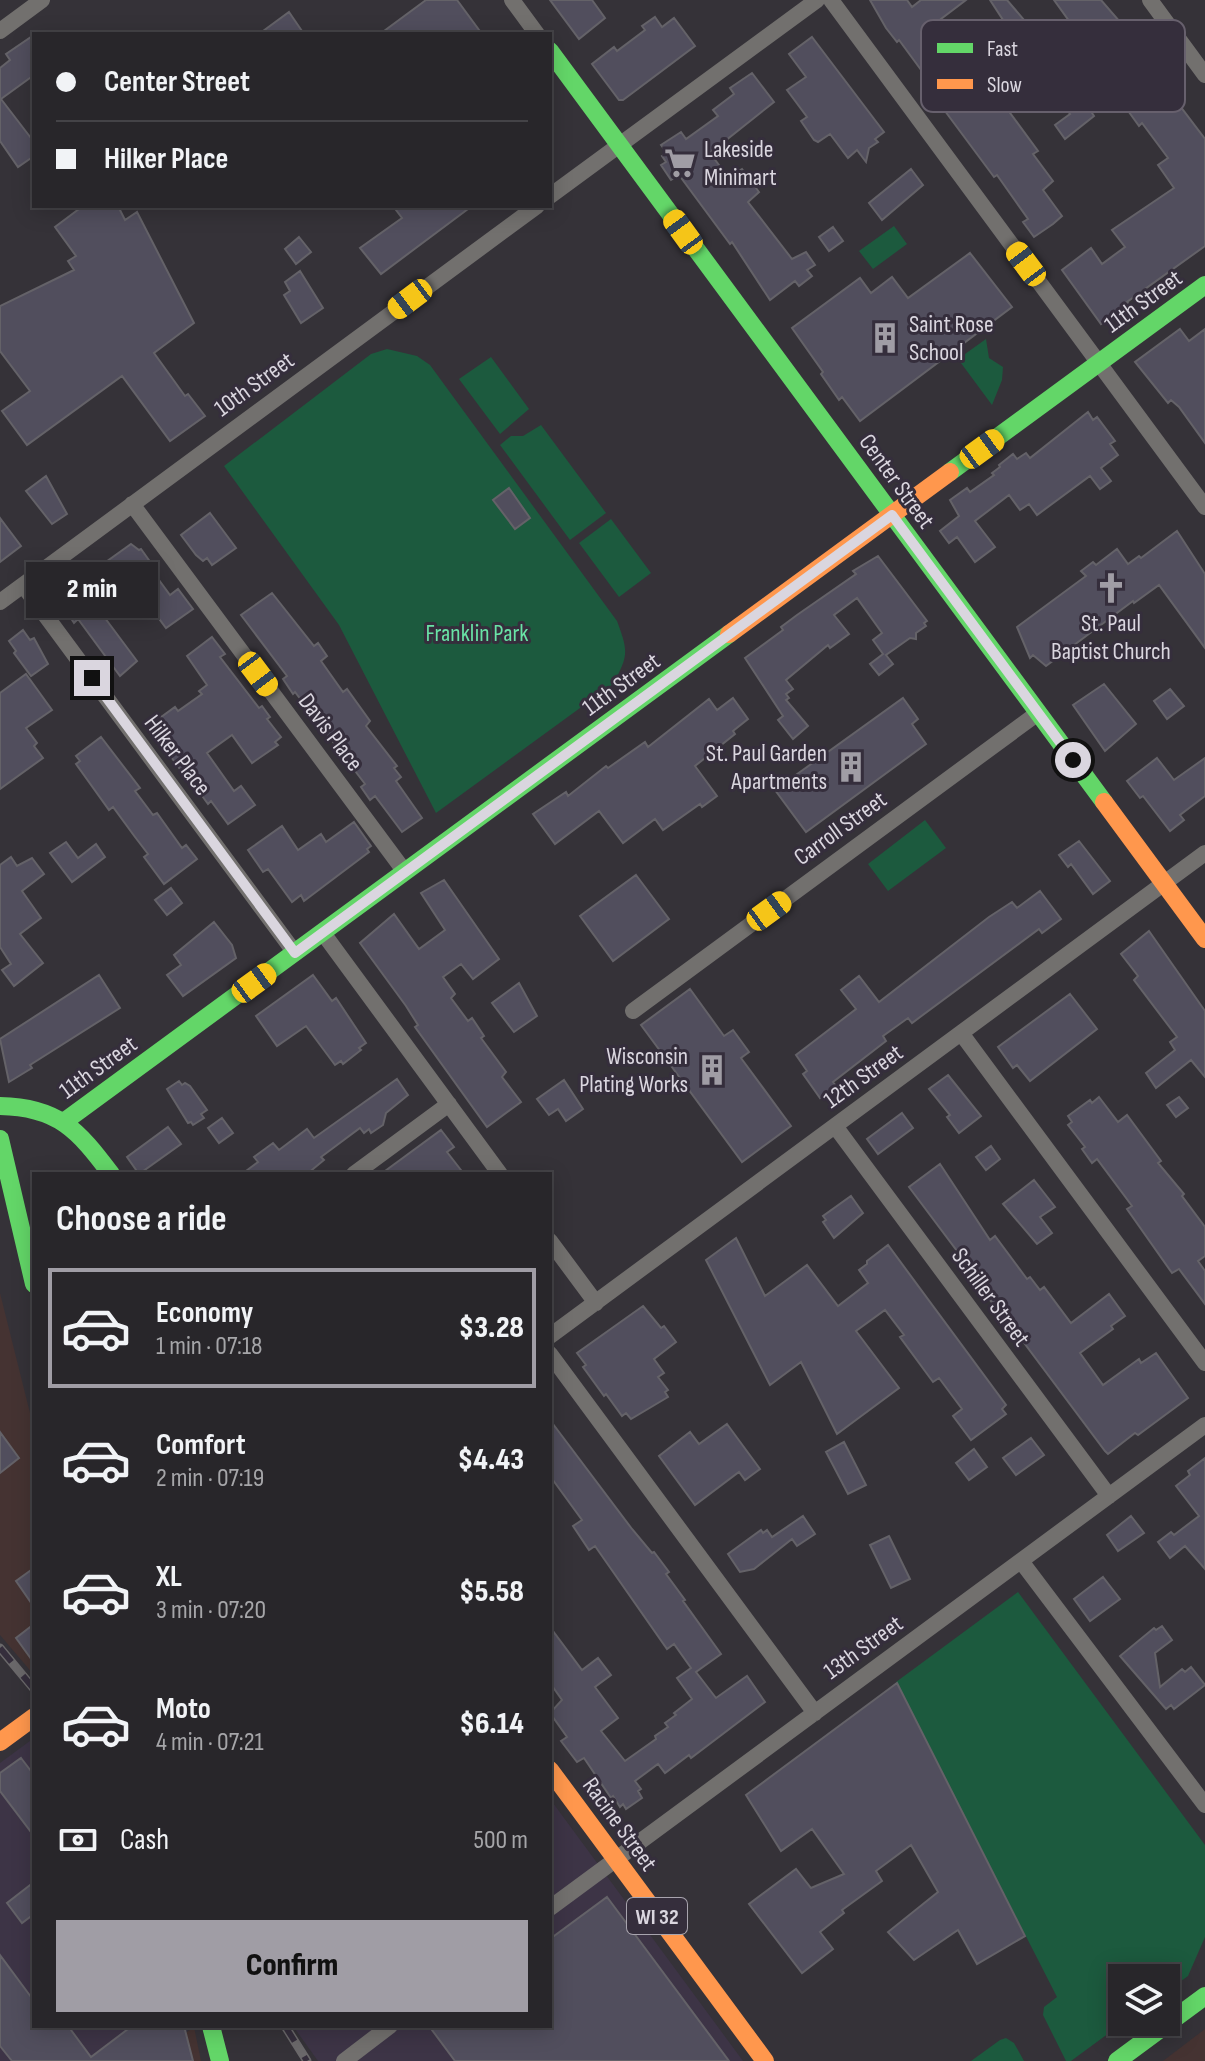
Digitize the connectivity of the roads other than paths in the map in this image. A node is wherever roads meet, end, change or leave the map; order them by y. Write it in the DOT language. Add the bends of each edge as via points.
graph roads {
  1 [pos="42,0"];
  2 [pos="512,0"];
  3 [pos="817,0"];
  4 [pos="831,0"];
  5 [pos="1150,0"];
  6 [pos="1165,20"];
  7 [pos="0,31"];
  8 [pos="536,32"];
  9 [pos="1185,48"];
  10 [pos="552,54"];
  11 [pos="1205,75"];
  12 [pos="619,145"];
  13 [pos="552,195"];
  14 [pos="534,208"];
  15 [pos="1205,285"];
  16 [pos="1099,363"];
  17 [pos="132,504"];
  18 [pos="1205,507"];
  19 [pos="892,515"];
  20 [pos="23,585"];
  21 [pos="0,602"];
  22 [pos="1038,713"];
  23 [pos="1205,853"];
  24 [pos="405,872"];
  25 [pos="1164,883"];
  26 [pos="323,933"];
  27 [pos="1205,939"];
  28 [pos="295,953"];
  29 [pos="633,1011"];
  30 [pos="961,1033"];
  31 [pos="449,1104"];
  32 [pos="0,1106"];
  33 [pos="65,1121"];
  34 [pos="835,1126"];
  35 [pos="0,1139"];
  36 [pos="3,1169"];
  37 [pos="110,1172"];
  38 [pos="357,1172"];
  39 [pos="499,1172"];
  40 [pos="552,1244"];
  41 [pos="32,1277"];
  42 [pos="596,1303"];
  43 [pos="552,1335"];
  44 [pos="552,1357"];
  45 [pos="1205,1363"];
  46 [pos="1205,1425"];
  47 [pos="1109,1496"];
  48 [pos="1021,1561"];
  49 [pos="815,1713"];
  50 [pos="32,1718"];
  51 [pos="0,1742"];
  52 [pos="552,1773"];
  53 [pos="1205,1805"];
  54 [pos="616,1859"];
  55 [pos="552,1907"];
  56 [pos="1205,1996"];
  57 [pos="212,2028"];
  58 [pos="387,2028"];
  59 [pos="220,2061"];
  60 [pos="344,2061"];
  61 [pos="765,2061"];
  62 [pos="1117,2061"];
  1 -- 7 [label="street"];
  2 -- 8 [label="street"];
  3 -- 12 [label="street"];
  4 -- 16 [label="street"];
  5 -- 6 [label="street"];
  9 -- 11 [label="street"];
  10 -- 12 [label="street, Center Street"];
  12 -- 13 [label="street"];
  12 -- 19 [label="street, Center Street"];
  14 -- 17 [label="street, 10th Street"];
  15 -- 16 [label="street, 11th Street"];
  16 -- 18 [label="street"];
  16 -- 19 [label="street, 11th Street"];
  17 -- 20 [label="street, 10th Street"];
  17 -- 24 [label="street, Davis Place"];
  19 -- 22 [label="street, Center Street"];
  19 -- 24 [label="street, 11th Street"];
  20 -- 21 [label="street, 10th Street"];
  20 -- 28 [label="street, Hilker Place"];
  22 -- 25 [label="street, Center Street"];
  22 -- 29 [label="street, Carroll Street"];
  23 -- 25 [label="street, 12th Street"];
  24 -- 26 [label="street, 11th Street"];
  25 -- 27 [label="street, Center Street"];
  25 -- 30 [label="street, 12th Street"];
  26 -- 28 [label="street, 11th Street"];
  26 -- 31 [label="street"];
  28 -- 33 [label="street, 11th Street"];
  30 -- 34 [label="street, 12th Street"];
  30 -- 45 [label="street"];
  31 -- 38 [label="street"];
  31 -- 39 [label="street"];
  32 -- 33 [label="street" via="38,1107"];
  33 -- 37 [label="street"];
  34 -- 42 [label="street, 12th Street"];
  34 -- 47 [label="street, Schiller Street"];
  35 -- 36 [label="street"];
  36 -- 41 [label="street"];
  40 -- 42 [label="street"];
  42 -- 43 [label="street, 12th Street"];
  44 -- 49 [label="street"];
  46 -- 47 [label="street, 13th Street"];
  47 -- 48 [label="street, 13th Street"];
  48 -- 49 [label="street, 13th Street"];
  48 -- 53 [label="street"];
  49 -- 54 [label="street, 13th Street"];
  50 -- 51 [label="street"];
  52 -- 54 [label="street, Racine Street / WI 32"];
  54 -- 55 [label="street, 13th Street"];
  54 -- 61 [label="street, Racine Street / WI 32"];
  56 -- 62 [label="street"];
  57 -- 59 [label="street"];
  58 -- 60 [label="street"];
}
